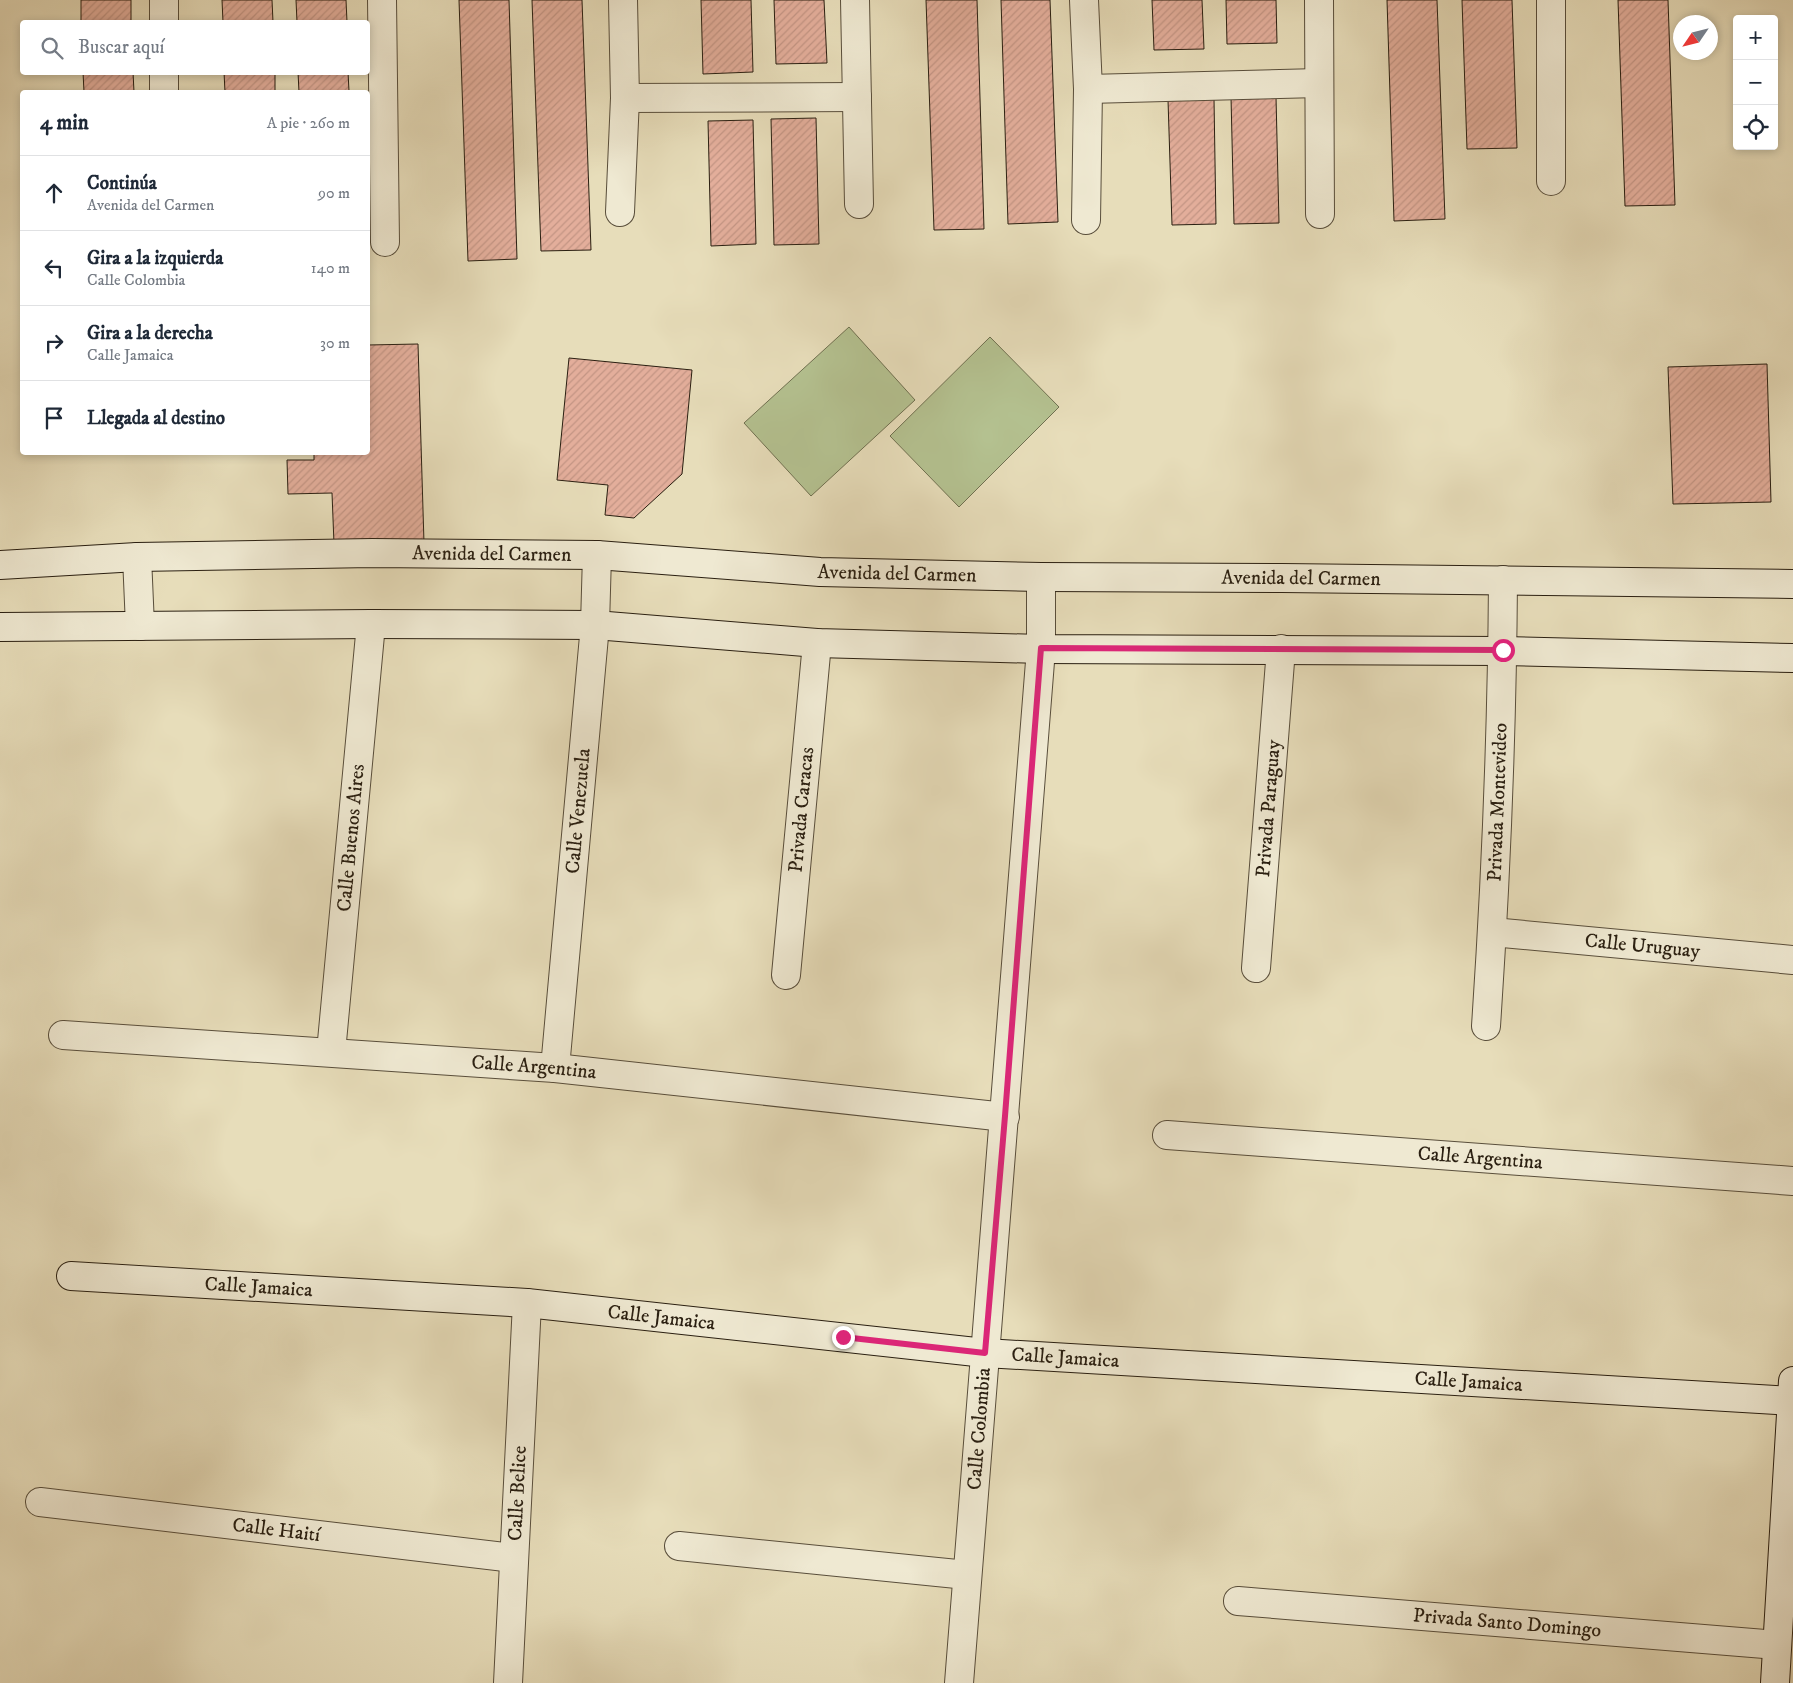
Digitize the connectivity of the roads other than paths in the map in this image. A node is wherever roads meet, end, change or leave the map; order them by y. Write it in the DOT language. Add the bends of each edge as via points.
graph roads {
  1 [pos="164,0"];
  2 [pos="382,0"];
  3 [pos="623,0"];
  4 [pos="855,0"];
  5 [pos="1084,0"];
  6 [pos="1319,0"];
  7 [pos="1551,0"];
  8 [pos="164,20"];
  9 [pos="164,75"];
  10 [pos="1319,83"];
  11 [pos="1088,89"];
  12 [pos="164,90"];
  13 [pos="857,97"];
  14 [pos="625,98"];
  15 [pos="375,124"];
  16 [pos="1551,181"];
  17 [pos="859,204"];
  18 [pos="620,212"];
  19 [pos="1320,214"];
  20 [pos="1086,220"];
  21 [pos="385,242"];
  22 [pos="597,554"];
  23 [pos="137,557"];
  24 [pos="0,565"];
  25 [pos="1041,577"];
  26 [pos="1504,580"];
  27 [pos="1793,584"];
  28 [pos="371,624"];
  29 [pos="595,625"];
  30 [pos="140,626"];
  31 [pos="0,627"];
  32 [pos="817,643"];
  33 [pos="1041,648"];
  34 [pos="1281,649"];
  35 [pos="1503,650"];
  36 [pos="1793,658"];
  37 [pos="1492,932"];
  38 [pos="1793,960"];
  39 [pos="1256,968"];
  40 [pos="786,975"];
  41 [pos="1486,1026"];
  42 [pos="63,1035"];
  43 [pos="331,1052"];
  44 [pos="555,1068"];
  45 [pos="1005,1116"];
  46 [pos="1167,1135"];
  47 [pos="1793,1181"];
  48 [pos="71,1276"];
  49 [pos="527,1303"];
  50 [pos="985,1353"];
  51 [pos="1792,1391"];
  52 [pos="40,1502"];
  53 [pos="679,1546"];
  54 [pos="513,1558"];
  55 [pos="967,1575"];
  56 [pos="1238,1601"];
  57 [pos="1777,1644"];
  58 [pos="508,1683"];
  59 [pos="959,1683"];
  60 [pos="1775,1683"];
  1 -- 8 [label="street"];
  2 -- 15 [label="street"];
  3 -- 14 [label="street"];
  4 -- 13 [label="street"];
  5 -- 11 [label="street"];
  6 -- 10 [label="street"];
  7 -- 16 [label="street"];
  9 -- 12 [label="street"];
  10 -- 11 [label="street"];
  10 -- 19 [label="street"];
  11 -- 20 [label="street"];
  13 -- 14 [label="street"];
  13 -- 17 [label="street"];
  14 -- 18 [label="street"];
  15 -- 21 [label="street"];
  22 -- 23 [label="street, Avenida del Carmen"];
  22 -- 25 [label="street, Avenida del Carmen" via="820,572"];
  22 -- 29 [label="street, Calle Venezuela"];
  23 -- 24 [label="street, Avenida del Carmen"];
  23 -- 30 [label="street"];
  25 -- 26 [label="street, Avenida del Carmen"];
  25 -- 33 [label="street, Calle Colombia"];
  26 -- 27 [label="street, Avenida del Carmen"];
  26 -- 35 [label="street, Privada Montevideo"];
  28 -- 29 [label="street"];
  28 -- 30 [label="street"];
  28 -- 43 [label="street, Calle Buenos Aires"];
  29 -- 32 [label="street"];
  29 -- 44 [label="street, Calle Venezuela"];
  30 -- 31 [label="street"];
  32 -- 33 [label="street"];
  32 -- 40 [label="street, Privada Caracas"];
  33 -- 34 [label="street"];
  33 -- 45 [label="street, Calle Colombia"];
  34 -- 35 [label="street"];
  34 -- 39 [label="street, Privada Paraguay"];
  35 -- 36 [label="street"];
  35 -- 37 [label="street, Privada Montevideo"];
  37 -- 38 [label="street, Calle Uruguay"];
  37 -- 41 [label="street, Privada Montevideo"];
  42 -- 43 [label="street, Calle Argentina"];
  43 -- 44 [label="street, Calle Argentina"];
  44 -- 45 [label="street, Calle Argentina"];
  45 -- 50 [label="street, Calle Colombia"];
  46 -- 47 [label="street, Calle Argentina"];
  48 -- 49 [label="street, Calle Jamaica"];
  49 -- 50 [label="street, Calle Jamaica"];
  49 -- 54 [label="street, Calle Belice"];
  50 -- 51 [label="street, Calle Jamaica"];
  50 -- 55 [label="street, Calle Colombia"];
  51 -- 57 [label="street"];
  52 -- 54 [label="street, Calle Haití"];
  53 -- 55 [label="street"];
  54 -- 58 [label="street, Calle Belice"];
  55 -- 59 [label="street, Calle Colombia"];
  56 -- 57 [label="street, Privada Santo Domingo"];
  57 -- 60 [label="street"];
}
